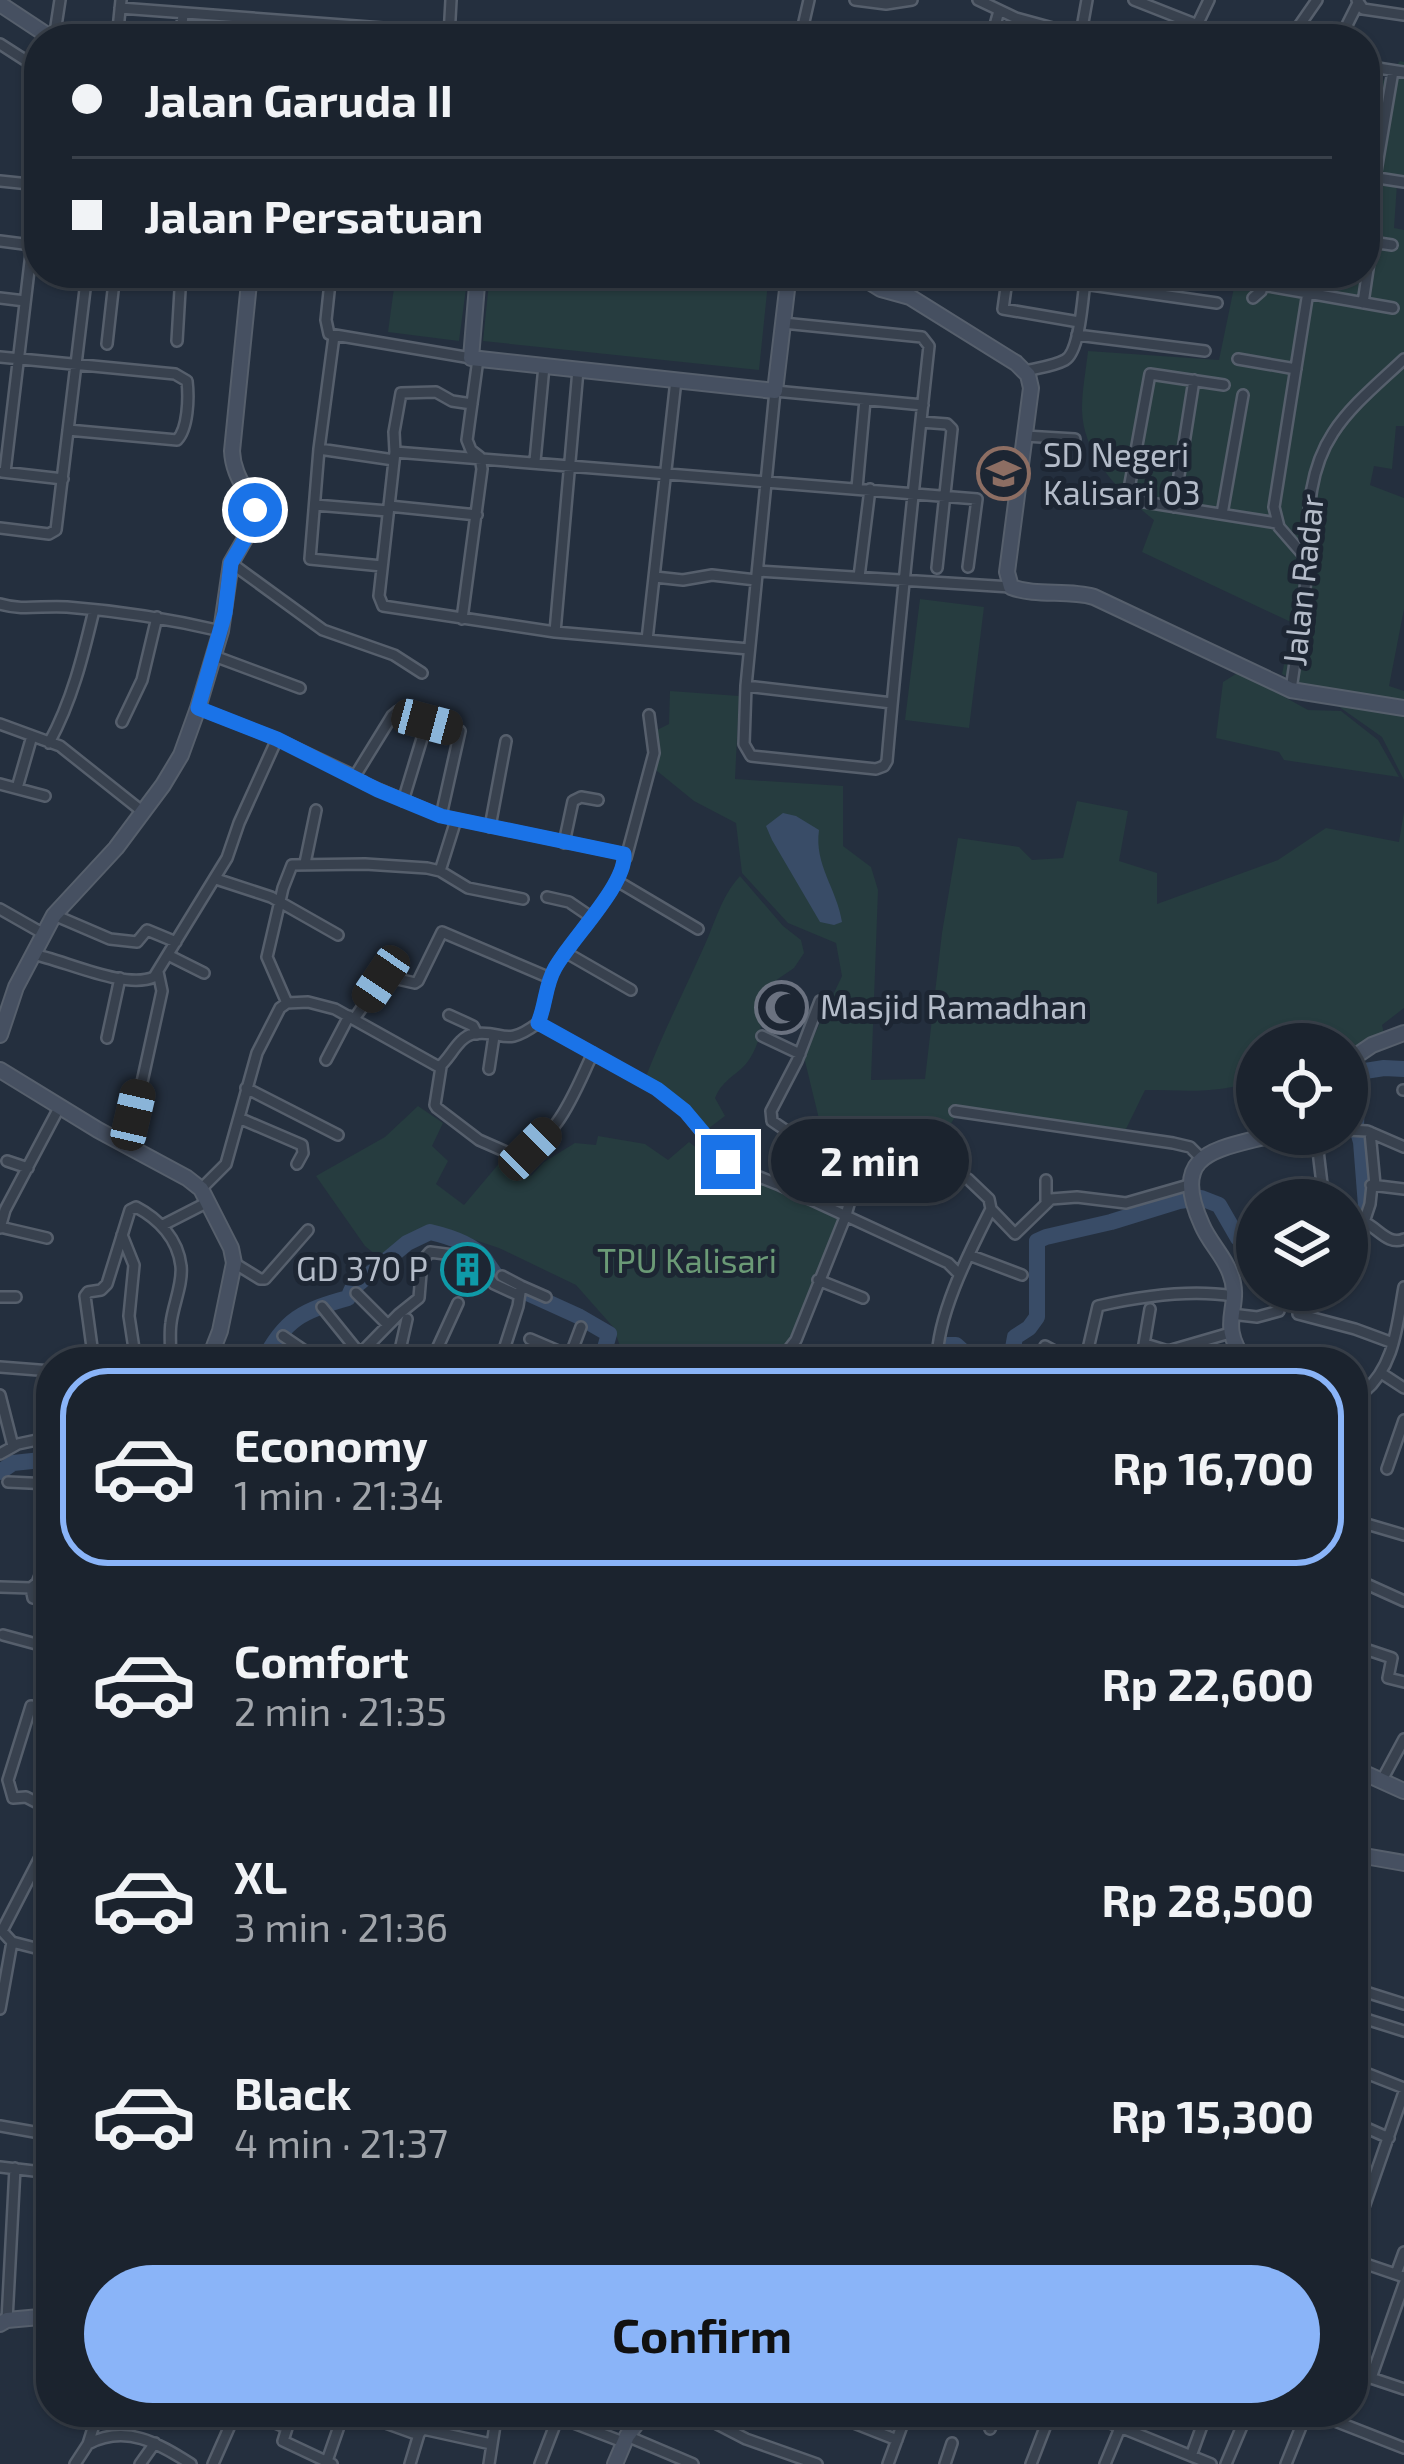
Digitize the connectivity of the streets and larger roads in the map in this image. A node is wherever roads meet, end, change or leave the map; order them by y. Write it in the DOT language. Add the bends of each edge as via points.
graph roads {
  1 [pos="191,0"];
  2 [pos="854,0"];
  3 [pos="912,0"];
  4 [pos="978,0"];
  5 [pos="1134,0"];
  6 [pos="1209,0"];
  7 [pos="1357,2"];
  8 [pos="0,4"];
  9 [pos="121,4"];
  10 [pos="999,11"];
  11 [pos="187,14"];
  12 [pos="1404,15"];
  13 [pos="242,18"];
  14 [pos="304,22"];
  15 [pos="31,24"];
  16 [pos="185,24"];
  17 [pos="241,24"];
  18 [pos="325,24"];
  19 [pos="995,24"];
  20 [pos="1037,24"];
  21 [pos="1399,71"];
  22 [pos="1380,115"];
  23 [pos="1385,116"];
  24 [pos="1380,135"];
  25 [pos="1380,243"];
  26 [pos="1392,245"];
  27 [pos="28,288"];
  28 [pos="85,288"];
  29 [pos="113,288"];
  30 [pos="180,288"];
  31 [pos="248,288"];
  32 [pos="330,288"];
  33 [pos="477,288"];
  34 [pos="787,288"];
  35 [pos="901,288"];
  36 [pos="1006,288"];
  37 [pos="1084,288"];
  38 [pos="1134,288"];
  39 [pos="1258,288"];
  40 [pos="1292,288"];
  41 [pos="1309,288"];
  42 [pos="1364,288"];
  43 [pos="1308,293"];
  44 [pos="0,298"];
  45 [pos="1253,298"];
  46 [pos="26,301"];
  47 [pos="1217,303"];
  48 [pos="1363,303"];
  49 [pos="1393,308"];
  50 [pos="783,323"];
  51 [pos="1078,329"];
  52 [pos="334,336"];
  53 [pos="177,341"];
  54 [pos="107,344"];
  55 [pos="1205,351"];
  56 [pos="0,357"];
  57 [pos="19,359"];
  58 [pos="475,359"];
  59 [pos="1238,359"];
  60 [pos="1404,359"];
  61 [pos="76,365"];
  62 [pos="544,366"];
  63 [pos="1296,369"];
  64 [pos="578,370"];
  65 [pos="1026,371"];
  66 [pos="676,380"];
  67 [pos="1195,380"];
  68 [pos="1224,385"];
  69 [pos="775,391"];
  70 [pos="1243,395"];
  71 [pos="866,400"];
  72 [pos="472,404"];
  73 [pos="922,405"];
  74 [pos="6,409"];
  75 [pos="921,422"];
  76 [pos="68,430"];
  77 [pos="1025,436"];
  78 [pos="1075,440"];
  79 [pos="319,449"];
  80 [pos="394,456"];
  81 [pos="480,457"];
  82 [pos="535,461"];
  83 [pos="570,464"];
  84 [pos="2,472"];
  85 [pos="665,472"];
  86 [pos="62,479"];
  87 [pos="766,481"];
  88 [pos="857,488"];
  89 [pos="870,490"];
  90 [pos="1081,492"];
  91 [pos="911,493"];
  92 [pos="945,496"];
  93 [pos="1127,500"];
  94 [pos="315,505"];
  95 [pos="1174,507"];
  96 [pos="388,508"];
  97 [pos="476,514"];
  98 [pos="1222,514"];
  99 [pos="1277,523"];
  100 [pos="0,528"];
  101 [pos="1306,558"];
  102 [pos="231,563"];
  103 [pos="382,566"];
  104 [pos="968,567"];
  105 [pos="937,568"];
  106 [pos="757,575"];
  107 [pos="655,577"];
  108 [pos="859,578"];
  109 [pos="904,580"];
  110 [pos="1011,587"];
  111 [pos="0,604"];
  112 [pos="94,610"];
  113 [pos="157,617"];
  114 [pos="462,619"];
  115 [pos="220,631"];
  116 [pos="555,632"];
  117 [pos="647,640"];
  118 [pos="749,649"];
  119 [pos="214,656"];
  120 [pos="422,673"];
  121 [pos="746,686"];
  122 [pos="300,688"];
  123 [pos="1291,690"];
  124 [pos="892,703"];
  125 [pos="198,708"];
  126 [pos="1404,708"];
  127 [pos="649,715"];
  128 [pos="122,722"];
  129 [pos="427,722"];
  130 [pos="0,724"];
  131 [pos="32,736"];
  132 [pos="277,739"];
  133 [pos="506,741"];
  134 [pos="50,743"];
  135 [pos="355,776"];
  136 [pos="0,784"];
  137 [pos="17,788"];
  138 [pos="45,796"];
  139 [pos="598,800"];
  140 [pos="404,801"];
  141 [pos="316,810"];
  142 [pos="142,812"];
  143 [pos="441,816"];
  144 [pos="456,820"];
  145 [pos="490,827"];
  146 [pos="564,842"];
  147 [pos="625,856"];
  148 [pos="304,863"];
  149 [pos="440,871"];
  150 [pos="216,879"];
  151 [pos="617,881"];
  152 [pos="547,896"];
  153 [pos="523,899"];
  154 [pos="280,902"];
  155 [pos="0,909"];
  156 [pos="54,915"];
  157 [pos="591,917"];
  158 [pos="698,929"];
  159 [pos="44,934"];
  160 [pos="338,934"];
  161 [pos="176,942"];
  162 [pos="565,952"];
  163 [pos="32,954"];
  164 [pos="168,956"];
  165 [pos="158,972"];
  166 [pos="204,973"];
  167 [pos="120,978"];
  168 [pos="550,978"];
  169 [pos="632,990"];
  170 [pos="820,1001"];
  171 [pos="287,1003"];
  172 [pos="449,1016"];
  173 [pos="352,1017"];
  174 [pos="538,1023"];
  175 [pos="1404,1033"];
  176 [pos="477,1034"];
  177 [pos="0,1035"];
  178 [pos="494,1036"];
  179 [pos="762,1036"];
  180 [pos="106,1038"];
  181 [pos="1368,1048"];
  182 [pos="592,1052"];
  183 [pos="800,1054"];
  184 [pos="326,1060"];
  185 [pos="441,1067"];
  186 [pos="489,1069"];
  187 [pos="0,1070"];
  188 [pos="246,1088"];
  189 [pos="60,1106"];
  190 [pos="955,1111"];
  191 [pos="238,1118"];
  192 [pos="1368,1131"];
  193 [pos="338,1136"];
  194 [pos="128,1145"];
  195 [pos="1236,1146"];
  196 [pos="1404,1147"];
  197 [pos="1202,1159"];
  198 [pos="7,1161"];
  199 [pos="297,1164"];
  200 [pos="28,1168"];
  201 [pos="859,1172"];
  202 [pos="1046,1180"];
  203 [pos="1371,1185"];
  204 [pos="1404,1189"];
  205 [pos="1193,1193"];
  206 [pos="205,1196"];
  207 [pos="1046,1201"];
  208 [pos="990,1204"];
  209 [pos="3,1209"];
  210 [pos="846,1215"];
  211 [pos="164,1225"];
  212 [pos="0,1228"];
  213 [pos="308,1230"];
  214 [pos="122,1235"];
  215 [pos="47,1238"];
  216 [pos="1404,1239"];
  217 [pos="969,1256"];
  218 [pos="234,1263"];
  219 [pos="958,1274"];
  220 [pos="1022,1275"];
  221 [pos="502,1276"];
  222 [pos="818,1280"];
  223 [pos="1404,1287"];
  224 [pos="520,1290"];
  225 [pos="356,1293"];
  226 [pos="1233,1296"];
  227 [pos="0,1297"];
  228 [pos="546,1297"];
  229 [pos="16,1298"];
  230 [pos="862,1298"];
  231 [pos="458,1303"];
  232 [pos="322,1306"];
  233 [pos="1150,1309"];
  234 [pos="1279,1311"];
  235 [pos="1231,1314"];
  236 [pos="1298,1314"];
  237 [pos="407,1319"];
  238 [pos="388,1325"];
  239 [pos="581,1328"];
  240 [pos="1230,1333"];
  241 [pos="283,1336"];
  242 [pos="530,1339"];
  243 [pos="1393,1343"];
  244 [pos="1145,1344"];
  245 [pos="1187,1346"];
  246 [pos="92,1347"];
  247 [pos="134,1347"];
  248 [pos="171,1347"];
  249 [pos="214,1347"];
  250 [pos="299,1347"];
  251 [pos="349,1347"];
  252 [pos="367,1347"];
  253 [pos="402,1347"];
  254 [pos="438,1347"];
  255 [pos="505,1347"];
  256 [pos="547,1347"];
  257 [pos="575,1347"];
  258 [pos="791,1347"];
  259 [pos="938,1347"];
  260 [pos="1088,1347"];
  261 [pos="1144,1347"];
  262 [pos="1155,1347"];
  263 [pos="1183,1347"];
  264 [pos="1238,1347"];
  265 [pos="0,1367"];
  266 [pos="36,1370"];
  267 [pos="1381,1373"];
  268 [pos="1368,1388"];
  269 [pos="1404,1388"];
  270 [pos="0,1395"];
  271 [pos="1404,1420"];
  272 [pos="36,1441"];
  273 [pos="13,1446"];
  274 [pos="1399,1452"];
  275 [pos="0,1454"];
  276 [pos="1387,1469"];
  277 [pos="8,1482"];
  278 [pos="36,1483"];
  279 [pos="1368,1524"];
  280 [pos="1404,1535"];
  281 [pos="36,1583"];
  282 [pos="1368,1585"];
  283 [pos="0,1587"];
  284 [pos="31,1588"];
  285 [pos="36,1599"];
  286 [pos="1404,1601"];
  287 [pos="3,1635"];
  288 [pos="36,1644"];
  289 [pos="1368,1651"];
  290 [pos="1404,1682"];
  291 [pos="36,1706"];
  292 [pos="1404,1739"];
  293 [pos="1368,1774"];
  294 [pos="1382,1780"];
  295 [pos="1404,1791"];
  296 [pos="36,1802"];
  297 [pos="1368,1856"];
  298 [pos="1404,1863"];
  299 [pos="36,1865"];
  300 [pos="12,1942"];
  301 [pos="36,1948"];
  302 [pos="2,1982"];
  303 [pos="1368,1993"];
  304 [pos="1404,2004"];
  305 [pos="0,2008"];
  306 [pos="1368,2020"];
  307 [pos="1404,2031"];
  308 [pos="1368,2074"];
  309 [pos="1404,2090"];
  310 [pos="1401,2109"];
  311 [pos="0,2126"];
  312 [pos="1368,2129"];
  313 [pos="36,2133"];
  314 [pos="1389,2138"];
  315 [pos="0,2167"];
  316 [pos="15,2168"];
  317 [pos="36,2171"];
  318 [pos="1368,2198"];
  319 [pos="1404,2252"];
  320 [pos="1368,2265"];
  321 [pos="1402,2278"];
  322 [pos="36,2318"];
  323 [pos="4,2322"];
  324 [pos="1368,2377"];
  325 [pos="1371,2378"];
  326 [pos="1404,2389"];
  327 [pos="93,2427"];
  328 [pos="229,2427"];
  329 [pos="285,2427"];
  330 [pos="340,2427"];
  331 [pos="405,2427"];
  332 [pos="423,2427"];
  333 [pos="494,2427"];
  334 [pos="548,2427"];
  335 [pos="589,2427"];
  336 [pos="634,2427"];
  337 [pos="723,2427"];
  338 [pos="864,2427"];
  339 [pos="900,2427"];
  340 [pos="1045,2427"];
  341 [pos="1202,2427"];
  342 [pos="1242,2427"];
  343 [pos="1302,2427"];
  344 [pos="1349,2427"];
  345 [pos="1120,2428"];
  346 [pos="421,2432"];
  347 [pos="625,2439"];
  348 [pos="897,2440"];
  349 [pos="155,2443"];
  350 [pos="88,2444"];
  351 [pos="491,2444"];
  352 [pos="952,2444"];
  353 [pos="1404,2448"];
  354 [pos="1175,2451"];
  355 [pos="1191,2456"];
  356 [pos="183,2462"];
  357 [pos="329,2463"];
  358 [pos="75,2464"];
  359 [pos="140,2464"];
  360 [pos="213,2464"];
  361 [pos="410,2464"];
  362 [pos="489,2464"];
  363 [pos="540,2464"];
  364 [pos="615,2464"];
  365 [pos="693,2464"];
  366 [pos="817,2464"];
  367 [pos="889,2464"];
  368 [pos="945,2464"];
  369 [pos="1031,2464"];
  370 [pos="1105,2464"];
  371 [pos="1171,2464"];
  372 [pos="1211,2464"];
  373 [pos="1226,2464"];
  374 [pos="1286,2464"];
  1 -- 11 [label="street"];
  2 -- 3 [label="street"];
  4 -- 10 [label="street"];
  5 -- 6 [label="street" via="1195,24"];
  7 -- 12 [label="street"];
  8 -- 15 [label="street"];
  9 -- 11 [label="street"];
  10 -- 19 [label="street"];
  10 -- 20 [label="street"];
  11 -- 13 [label="street"];
  11 -- 16 [label="street"];
  13 -- 14 [label="street"];
  13 -- 17 [label="street"];
  14 -- 18 [label="street"];
  21 -- 23 [label="street"];
  22 -- 23 [label="street"];
  23 -- 24 [label="street"];
  25 -- 26 [label="street"];
  27 -- 46 [label="street"];
  28 -- 61 [label="street"];
  29 -- 54 [label="street"];
  30 -- 53 [label="street"];
  31 -- 102 [label="street" via="232,451 257,516"];
  32 -- 52 [label="street" via="326,326"];
  33 -- 58 [label="street"];
  34 -- 50 [label="street"];
  35 -- 65 [label="street"];
  36 -- 51 [label="street" via="1003,309"];
  37 -- 51 [label="street"];
  38 -- 47 [label="street"];
  39 -- 45 [label="street"];
  40 -- 43 [label="street"];
  41 -- 43 [label="street"];
  42 -- 48 [label="street"];
  43 -- 48 [label="street"];
  43 -- 63 [label="street"];
  44 -- 46 [label="street"];
  46 -- 57 [label="street"];
  48 -- 49 [label="street"];
  50 -- 69 [label="street"];
  50 -- 73 [label="street" via="924,338"];
  51 -- 55 [label="street"];
  51 -- 65 [label="street" via="1068,358"];
  52 -- 58 [label="street"];
  52 -- 79 [label="street"];
  56 -- 57 [label="street"];
  57 -- 61 [label="street"];
  57 -- 74 [label="street"];
  58 -- 62 [label="street"];
  58 -- 72 [label="street"];
  59 -- 63 [label="street"];
  60 -- 101 [label="street, Jalan Radar" via="1326,443 1310,495"];
  61 -- 76 [label="street"];
  61 -- 76 [label="street" via="182,376 183,434 172,441"];
  62 -- 64 [label="street"];
  62 -- 82 [label="street"];
  63 -- 99 [label="street"];
  64 -- 66 [label="street"];
  64 -- 83 [label="street"];
  65 -- 77 [label="street"];
  66 -- 69 [label="street"];
  66 -- 85 [label="street"];
  67 -- 68 [label="street"];
  67 -- 93 [label="street" via="1149,375"];
  67 -- 95 [label="street"];
  69 -- 71 [label="street"];
  69 -- 87 [label="street"];
  70 -- 98 [label="street"];
  71 -- 73 [label="street"];
  71 -- 88 [label="street"];
  72 -- 80 [label="street" via="436,392 401,393"];
  72 -- 81 [label="street" via="468,442"];
  73 -- 75 [label="street"];
  74 -- 84 [label="street"];
  75 -- 91 [label="street"];
  75 -- 92 [label="street" via="951,427"];
  76 -- 86 [label="street"];
  77 -- 78 [label="street"];
  77 -- 110 [label="street"];
  79 -- 80 [label="street"];
  79 -- 94 [label="street"];
  80 -- 81 [label="street"];
  80 -- 96 [label="street"];
  81 -- 82 [label="street"];
  81 -- 97 [label="street"];
  82 -- 83 [label="street"];
  83 -- 85 [label="street"];
  83 -- 116 [label="street"];
  84 -- 86 [label="street"];
  85 -- 87 [label="street"];
  85 -- 107 [label="street"];
  86 -- 100 [label="street" via="53,533"];
  87 -- 88 [label="street"];
  87 -- 106 [label="street"];
  88 -- 89 [label="street"];
  89 -- 91 [label="street"];
  89 -- 108 [label="street"];
  90 -- 93 [label="street"];
  91 -- 92 [label="street"];
  91 -- 109 [label="street"];
  92 -- 104 [label="street" via="977,499"];
  92 -- 105 [label="street"];
  93 -- 95 [label="street"];
  94 -- 96 [label="street"];
  94 -- 103 [label="street" via="310,559"];
  95 -- 98 [label="street"];
  96 -- 97 [label="street"];
  96 -- 103 [label="street"];
  97 -- 114 [label="street"];
  98 -- 99 [label="street"];
  99 -- 101 [label="street"];
  101 -- 123 [label="street, Jalan Radar"];
  102 -- 115 [label="street"];
  102 -- 120 [label="street" via="323,629"];
  103 -- 114 [label="street" via="383,606"];
  106 -- 107 [label="street"];
  106 -- 108 [label="street"];
  106 -- 118 [label="street"];
  107 -- 117 [label="street"];
  108 -- 109 [label="street"];
  109 -- 110 [label="street"];
  109 -- 124 [label="street"];
  110 -- 123 [label="street" via="1094,597"];
  111 -- 112 [label="street"];
  112 -- 113 [label="street"];
  112 -- 134 [label="street"];
  113 -- 115 [label="street"];
  113 -- 128 [label="street"];
  114 -- 116 [label="street"];
  115 -- 119 [label="street"];
  116 -- 117 [label="street"];
  117 -- 118 [label="street"];
  118 -- 121 [label="street"];
  119 -- 122 [label="street"];
  119 -- 125 [label="street"];
  121 -- 124 [label="street"];
  121 -- 124 [label="street" via="744,744 755,758 880,769"];
  123 -- 126 [label="street"];
  125 -- 132 [label="street"];
  125 -- 142 [label="street" via="181,755"];
  127 -- 147 [label="street" via="653,758"];
  129 -- 135 [label="street" via="398,711"];
  129 -- 140 [label="street"];
  129 -- 143 [label="street" via="460,731"];
  130 -- 131 [label="street"];
  131 -- 134 [label="street"];
  131 -- 137 [label="street"];
  132 -- 135 [label="street"];
  132 -- 150 [label="street"];
  133 -- 145 [label="street"];
  134 -- 142 [label="street"];
  135 -- 140 [label="street"];
  136 -- 137 [label="street"];
  137 -- 138 [label="street"];
  139 -- 146 [label="street" via="573,801"];
  140 -- 143 [label="street"];
  141 -- 148 [label="street"];
  142 -- 156 [label="street"];
  143 -- 144 [label="street"];
  144 -- 145 [label="street"];
  144 -- 149 [label="street"];
  145 -- 146 [label="street"];
  146 -- 147 [label="street"];
  147 -- 151 [label="street"];
  148 -- 149 [label="street"];
  148 -- 154 [label="street" via="290,867"];
  149 -- 153 [label="street" via="468,888"];
  150 -- 154 [label="street"];
  150 -- 161 [label="street"];
  151 -- 157 [label="street"];
  151 -- 158 [label="street"];
  152 -- 157 [label="street"];
  154 -- 160 [label="street"];
  154 -- 171 [label="street" via="267,957"];
  155 -- 159 [label="street"];
  156 -- 159 [label="street"];
  156 -- 161 [label="street" via="110,939 135,942 148,930"];
  157 -- 162 [label="street"];
  159 -- 163 [label="street"];
  161 -- 164 [label="street"];
  162 -- 168 [label="street"];
  162 -- 169 [label="street"];
  163 -- 167 [label="street"];
  163 -- 177 [label="street"];
  164 -- 165 [label="street"];
  164 -- 166 [label="street"];
  165 -- 167 [label="street" via="147,981"];
  165 -- 194 [label="street" via="162,991"];
  167 -- 180 [label="street"];
  168 -- 173 [label="street" via="442,932 418,981 384,976"];
  168 -- 174 [label="street"];
  170 -- 183 [label="street"];
  171 -- 173 [label="street" via="316,1003"];
  171 -- 188 [label="street"];
  172 -- 176 [label="street"];
  173 -- 184 [label="street"];
  173 -- 185 [label="street"];
  174 -- 178 [label="street" via="514,1038"];
  174 -- 182 [label="street"];
  175 -- 181 [label="street"];
  176 -- 178 [label="street"];
  176 -- 185 [label="street"];
  178 -- 186 [label="street"];
  179 -- 183 [label="street"];
  182 -- 185 [label="street" via="561,1119 514,1155 437,1108"];
  182 -- 210 [label="street" via="685,1111 734,1167"];
  183 -- 201 [label="street" via="771,1118 835,1165"];
  187 -- 189 [label="street"];
  188 -- 191 [label="street"];
  188 -- 193 [label="street"];
  189 -- 194 [label="street"];
  189 -- 200 [label="street"];
  190 -- 197 [label="street" via="1173,1143"];
  191 -- 199 [label="street" via="302,1145"];
  191 -- 206 [label="street" via="226,1164"];
  192 -- 196 [label="street"];
  192 -- 203 [label="street"];
  194 -- 206 [label="street"];
  195 -- 197 [label="street"];
  197 -- 205 [label="street" via="1193,1167"];
  198 -- 200 [label="street"];
  200 -- 209 [label="street"];
  201 -- 208 [label="street" via="880,1166 962,1177"];
  201 -- 210 [label="street"];
  202 -- 207 [label="street"];
  203 -- 204 [label="street"];
  203 -- 216 [label="street" via="1364,1222 1387,1239"];
  205 -- 207 [label="street" via="1126,1203"];
  205 -- 226 [label="street" via="1230,1271"];
  206 -- 211 [label="street"];
  206 -- 218 [label="street"];
  207 -- 208 [label="street" via="1015,1234"];
  208 -- 217 [label="street"];
  209 -- 212 [label="street"];
  210 -- 219 [label="street"];
  210 -- 222 [label="street"];
  211 -- 214 [label="street" via="132,1208"];
  211 -- 248 [label="street" via="181,1268"];
  212 -- 215 [label="street"];
  213 -- 218 [label="street" via="265,1279"];
  214 -- 246 [label="street" via="107,1284 85,1296"];
  214 -- 247 [label="street" via="134,1265"];
  217 -- 219 [label="street"];
  217 -- 220 [label="street"];
  218 -- 249 [label="street"];
  219 -- 259 [label="street"];
  221 -- 224 [label="street"];
  222 -- 230 [label="street"];
  222 -- 258 [label="street"];
  223 -- 243 [label="street"];
  224 -- 228 [label="street"];
  224 -- 238 [label="street" via="494,1284 468,1257 430,1252 419,1298"];
  224 -- 255 [label="street"];
  225 -- 238 [label="street"];
  226 -- 235 [label="street"];
  226 -- 260 [label="street" via="1098,1306"];
  227 -- 229 [label="street"];
  231 -- 254 [label="street"];
  232 -- 251 [label="street"];
  233 -- 244 [label="street"];
  234 -- 235 [label="street"];
  235 -- 240 [label="street"];
  236 -- 243 [label="street"];
  237 -- 253 [label="street"];
  238 -- 252 [label="street"];
  239 -- 257 [label="street"];
  240 -- 245 [label="street"];
  240 -- 264 [label="street"];
  241 -- 250 [label="street"];
  242 -- 256 [label="street"];
  243 -- 267 [label="street"];
  244 -- 261 [label="street"];
  244 -- 262 [label="street"];
  245 -- 263 [label="street"];
  265 -- 266 [label="street"];
  267 -- 268 [label="street"];
  267 -- 269 [label="street"];
  270 -- 273 [label="street"];
  271 -- 274 [label="street"];
  272 -- 273 [label="street"];
  273 -- 275 [label="street"];
  274 -- 276 [label="street"];
  277 -- 278 [label="street"];
  279 -- 280 [label="street"];
  281 -- 284 [label="street"];
  282 -- 286 [label="street"];
  283 -- 284 [label="street"];
  284 -- 285 [label="street"];
  287 -- 288 [label="street"];
  289 -- 290 [label="street" via="1392,1658 1388,1678"];
  291 -- 296 [label="street" via="8,1784 13,1798"];
  292 -- 294 [label="street"];
  293 -- 294 [label="street"];
  294 -- 295 [label="street"];
  297 -- 298 [label="street"];
  299 -- 300 [label="street" via="2,1931"];
  300 -- 301 [label="street"];
  300 -- 302 [label="street"];
  302 -- 305 [label="street"];
  303 -- 304 [label="street"];
  306 -- 307 [label="street"];
  308 -- 309 [label="street"];
  309 -- 310 [label="street"];
  310 -- 314 [label="street"];
  311 -- 313 [label="street"];
  312 -- 314 [label="street"];
  314 -- 318 [label="street"];
  315 -- 316 [label="street"];
  316 -- 317 [label="street"];
  316 -- 323 [label="street"];
  319 -- 321 [label="street"];
  320 -- 321 [label="street"];
  321 -- 325 [label="street"];
  322 -- 323 [label="street"];
  324 -- 325 [label="street"];
  325 -- 326 [label="street"];
  327 -- 350 [label="street"];
  328 -- 360 [label="street"];
  329 -- 357 [label="street" via="283,2441"];
  330 -- 357 [label="street"];
  331 -- 346 [label="street"];
  332 -- 346 [label="street"];
  333 -- 351 [label="street"];
  334 -- 363 [label="street"];
  335 -- 347 [label="street"];
  336 -- 347 [label="street"];
  337 -- 366 [label="street"];
  338 -- 348 [label="street"];
  339 -- 348 [label="street"];
  340 -- 369 [label="street"];
  341 -- 355 [label="street"];
  342 -- 373 [label="street"];
  343 -- 374 [label="street"];
  344 -- 353 [label="street"];
  345 -- 354 [label="street"];
  345 -- 370 [label="street"];
  346 -- 351 [label="street"];
  346 -- 361 [label="street"];
  347 -- 364 [label="street"];
  347 -- 365 [label="street"];
  348 -- 367 [label="street"];
  349 -- 350 [label="street" via="118,2435"];
  349 -- 356 [label="street"];
  349 -- 359 [label="street"];
  350 -- 358 [label="street"];
  351 -- 362 [label="street"];
  352 -- 368 [label="street"];
  354 -- 355 [label="street"];
  354 -- 371 [label="street"];
  355 -- 372 [label="street"];
}
